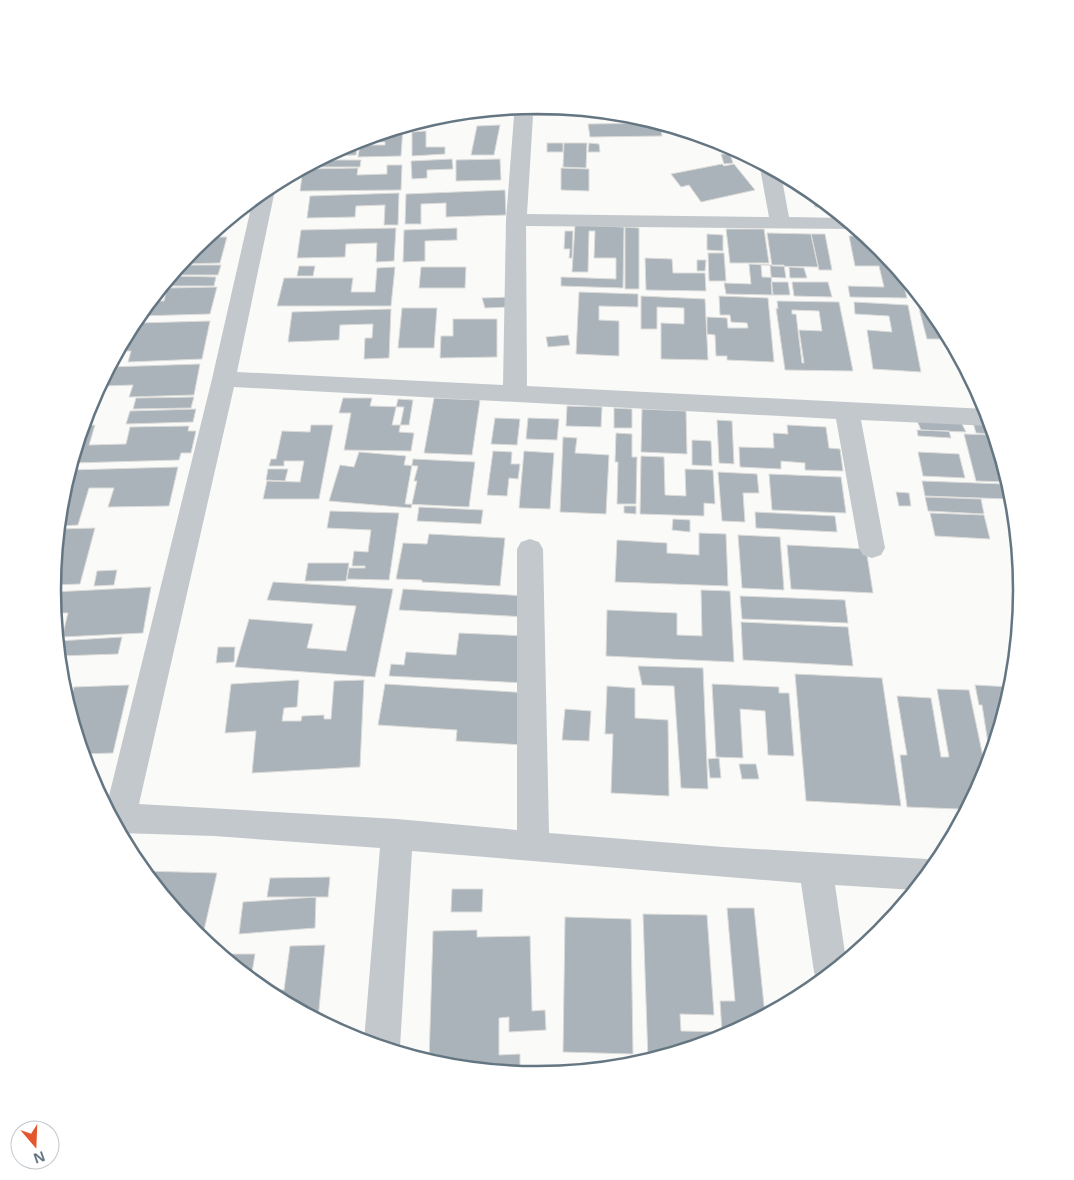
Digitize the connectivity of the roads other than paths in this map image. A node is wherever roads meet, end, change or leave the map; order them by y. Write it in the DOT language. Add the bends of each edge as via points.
graph roads {
  1 [pos="524,114"];
  2 [pos="772,176"];
  3 [pos="262,202"];
  4 [pos="516,220"];
  5 [pos="780,222"];
  6 [pos="841,224"];
  7 [pos="224,379"];
  8 [pos="515,394"];
  9 [pos="846,412"];
  10 [pos="981,418"];
  11 [pos="872,548"];
  12 [pos="530,549"];
  13 [pos="117,813"];
  14 [pos="119,817"];
  15 [pos="397,834"];
  16 [pos="533,846"];
  17 [pos="816,870"];
  18 [pos="918,875"];
  19 [pos="830,965"];
  20 [pos="382,1040"];
  1 -- 4 [label="street"];
  2 -- 5 [label="street"];
  3 -- 7 [label="street"];
  4 -- 5 [label="street"];
  4 -- 8 [label="street"];
  5 -- 6 [label="street"];
  7 -- 8 [label="street"];
  7 -- 13 [label="street"];
  8 -- 9 [label="street"];
  9 -- 10 [label="street"];
  9 -- 11 [label="street"];
  12 -- 16 [label="street"];
  14 -- 15 [label="street"];
  15 -- 16 [label="street"];
  15 -- 20 [label="street"];
  16 -- 17 [label="street"];
  17 -- 18 [label="street"];
  17 -- 19 [label="street"];
}
